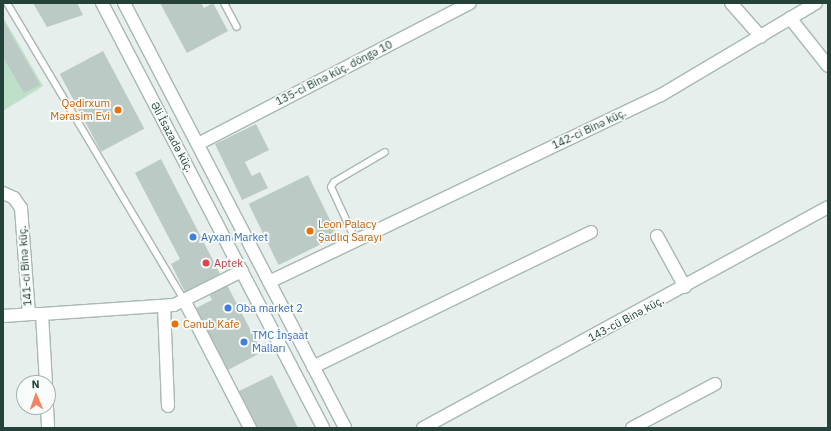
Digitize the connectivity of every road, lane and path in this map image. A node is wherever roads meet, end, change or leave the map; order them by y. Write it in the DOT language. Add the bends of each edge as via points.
graph roads {
  1 [pos="7,3"];
  2 [pos="102,3"];
  3 [pos="124,3"];
  4 [pos="224,3"];
  5 [pos="470,3"];
  6 [pos="730,3"];
  7 [pos="816,3"];
  8 [pos="790,18"];
  9 [pos="237,27"];
  10 [pos="761,37"];
  11 [pos="828,66"];
  12 [pos="198,144"];
  13 [pos="385,152"];
  14 [pos="3,193"];
  15 [pos="828,207"];
  16 [pos="591,232"];
  17 [pos="657,236"];
  18 [pos="354,239"];
  19 [pos="259,262"];
  20 [pos="242,270"];
  21 [pos="269,282"];
  22 [pos="685,287"];
  23 [pos="252,291"];
  24 [pos="184,300"];
  25 [pos="164,306"];
  26 [pos="29,314"];
  27 [pos="42,314"];
  28 [pos="3,316"];
  29 [pos="313,367"];
  30 [pos="46,375"];
  31 [pos="715,384"];
  32 [pos="168,406"];
  33 [pos="47,415"];
  34 [pos="48,428"];
  35 [pos="250,428"];
  36 [pos="323,428"];
  37 [pos="345,428"];
  38 [pos="423,428"];
  39 [pos="632,428"];
  1 -- 24 [label="lane"];
  2 -- 20 [label="street, Əli İsazadə küç."];
  3 -- 12 [label="street, Əli İsazadə küç."];
  4 -- 9 [label="lane"];
  5 -- 12 [label="street, 135-ci Binə küç. döngə 10"];
  6 -- 10 [label="street"];
  7 -- 8 [label="street, 142-ci Binə küç."];
  8 -- 10 [label="street, 142-ci Binə küç."];
  8 -- 11 [label="street"];
  10 -- 18 [label="street, 142-ci Binə küç." via="661,95"];
  12 -- 19 [label="street, Əli İsazadə küç."];
  13 -- 18 [label="lane" via="334,182 331,187"];
  14 -- 26 [label="street, 141-ci Binə küç." via="14,198 21,208"];
  15 -- 22 [label="street, 143-cü Binə küç."];
  16 -- 29 [label="street"];
  17 -- 22 [label="street"];
  18 -- 21 [label="street, 142-ci Binə küç."];
  19 -- 20 [label="street"];
  19 -- 21 [label="street, Əli İsazadə küç."];
  20 -- 23 [label="street, Əli İsazadə küç."];
  20 -- 24 [label="street"];
  21 -- 23 [label="street, 142-ci Binə küç."];
  21 -- 29 [label="street"];
  22 -- 38 [label="street, 143-cü Binə küç."];
  23 -- 36 [label="street"];
  24 -- 25 [label="street"];
  24 -- 35 [label="street"];
  25 -- 27 [label="street"];
  25 -- 32 [label="street"];
  26 -- 27 [label="street, 141-ci Binə küç."];
  26 -- 28 [label="street"];
  27 -- 30 [label="street, 141-ci Binə küç."];
  29 -- 37 [label="street"];
  31 -- 39 [label="street"];
  33 -- 34 [label="street"];
}
